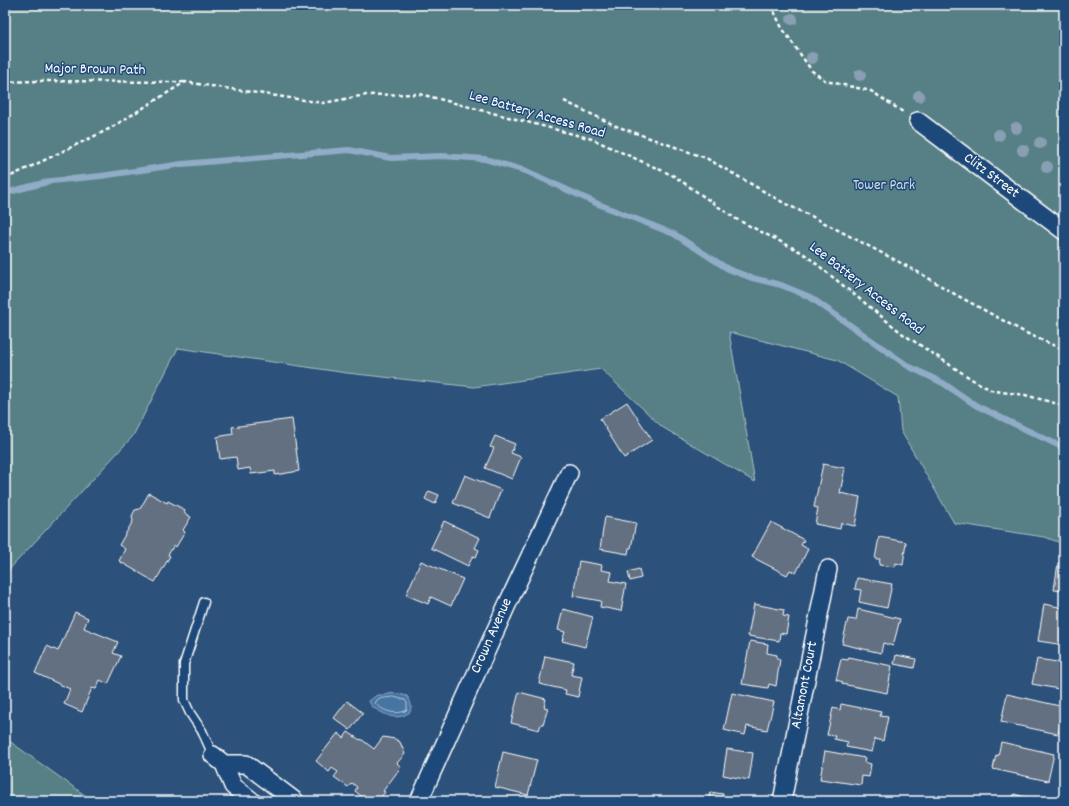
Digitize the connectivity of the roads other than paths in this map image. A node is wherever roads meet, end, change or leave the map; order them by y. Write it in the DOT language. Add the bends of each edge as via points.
graph roads {
  1 [pos="918,121"];
  2 [pos="1064,231"];
  3 [pos="569,473"];
  4 [pos="828,569"];
  5 [pos="204,602"];
  6 [pos="218,759"];
  7 [pos="252,801"];
  8 [pos="295,801"];
  9 [pos="419,801"];
  10 [pos="782,801"];
  1 -- 2 [label="street, Clitz Street"];
  3 -- 9 [label="street, Crown Avenue"];
  4 -- 10 [label="street, Altamont Court"];
  5 -- 6 [label="lane" via="184,664 184,700"];
  6 -- 7 [label="street" via="233,786"];
  6 -- 8 [label="street" via="246,764"];
}
